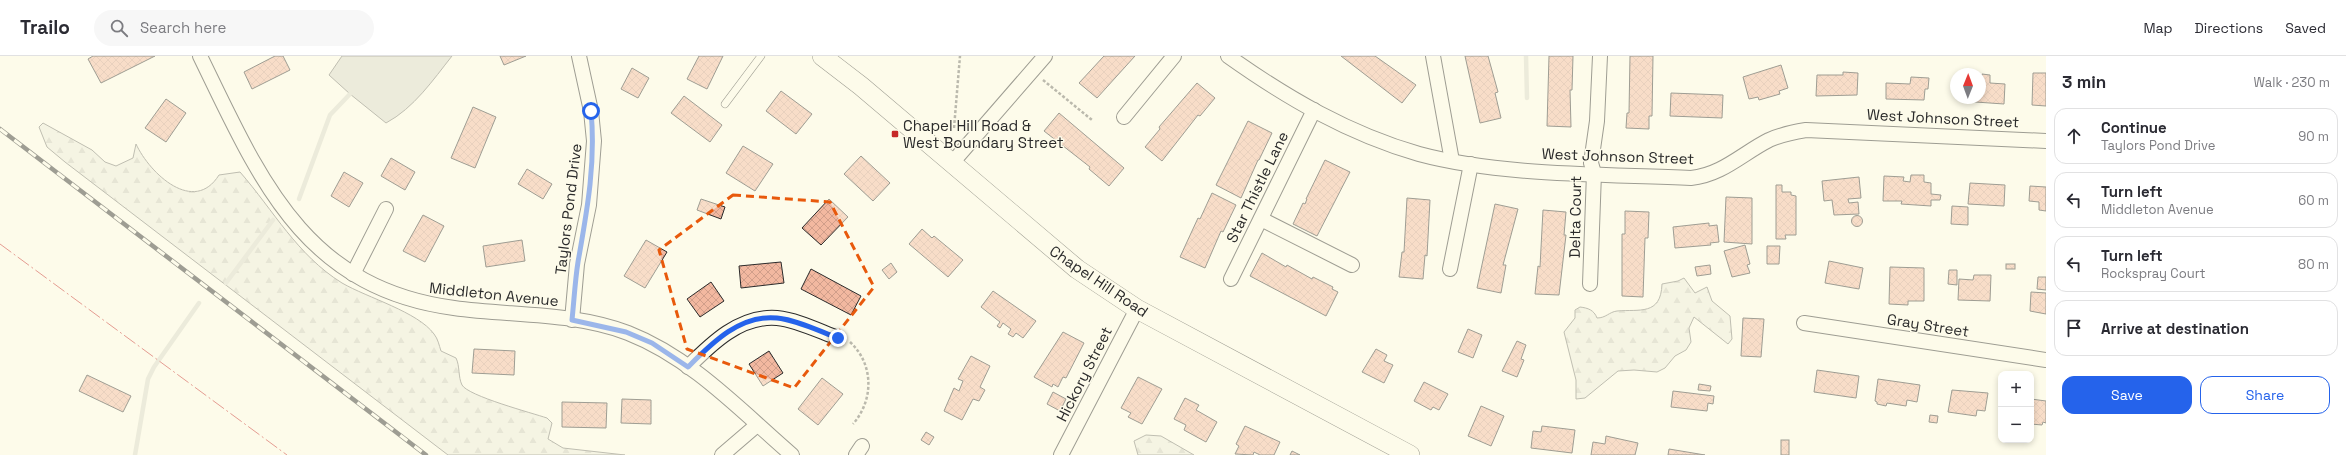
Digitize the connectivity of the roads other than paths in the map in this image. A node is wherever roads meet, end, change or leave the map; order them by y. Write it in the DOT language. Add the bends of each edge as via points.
graph roads {
  1 [pos="200,56"];
  2 [pos="579,56"];
  3 [pos="761,56"];
  4 [pos="1045,56"];
  5 [pos="1174,56"];
  6 [pos="1228,56"];
  7 [pos="1433,56"];
  8 [pos="1600,56"];
  9 [pos="826,57"];
  10 [pos="725,104"];
  11 [pos="1314,110"];
  12 [pos="1124,116"];
  13 [pos="2046,141"];
  14 [pos="1452,161"];
  15 [pos="952,163"];
  16 [pos="1472,164"];
  17 [pos="1594,174"];
  18 [pos="386,209"];
  19 [pos="1261,219"];
  20 [pos="1352,265"];
  21 [pos="1450,269"];
  22 [pos="353,274"];
  23 [pos="1231,279"];
  24 [pos="1590,284"];
  25 [pos="1136,309"];
  26 [pos="572,320"];
  27 [pos="1804,323"];
  28 [pos="838,338"];
  29 [pos="2046,360"];
  30 [pos="688,367"];
  31 [pos="757,425"];
  32 [pos="722,455"];
  33 [pos="792,455"];
  34 [pos="1061,455"];
  35 [pos="1410,455"];
  1 -- 22 [label="street, Middleton Avenue" via="251,159 274,198 310,241"];
  2 -- 26 [label="street, Taylors Pond Drive" via="591,111 594,141 589,205 578,264"];
  3 -- 10 [label="lane"];
  4 -- 15 [label="street"];
  5 -- 12 [label="street"];
  6 -- 11 [label="street, West Johnson Street"];
  7 -- 14 [label="street"];
  8 -- 17 [label="street, Delta Court" via="1597,122 1591,163"];
  9 -- 15 [label="main road, Chapel Hill Road"];
  11 -- 14 [label="street, West Johnson Street" via="1330,120 1380,141"];
  11 -- 19 [label="street, Star Thistle Lane"];
  13 -- 17 [label="street, West Johnson Street" via="1806,130 1769,140 1724,168 1703,176 1691,178"];
  14 -- 16 [label="street, West Johnson Street"];
  15 -- 25 [label="main road, Chapel Hill Road" via="1066,261"];
  16 -- 17 [label="street, West Johnson Street"];
  16 -- 21 [label="street"];
  17 -- 24 [label="street, Delta Court"];
  18 -- 22 [label="street"];
  19 -- 20 [label="street"];
  19 -- 23 [label="street, Star Thistle Lane"];
  22 -- 26 [label="street, Middleton Avenue" via="420,303"];
  25 -- 34 [label="street, Hickory Street"];
  25 -- 35 [label="main road, Chapel Hill Road"];
  26 -- 30 [label="street, Middleton Avenue" via="626,332 652,343"];
  27 -- 29 [label="street, Gray Street"];
  28 -- 30 [label="street" via="788,320 764,318 717,338"];
  30 -- 31 [label="street, Middleton Avenue" via="708,381"];
  31 -- 32 [label="street"];
  31 -- 33 [label="street, Middleton Avenue"];
}
